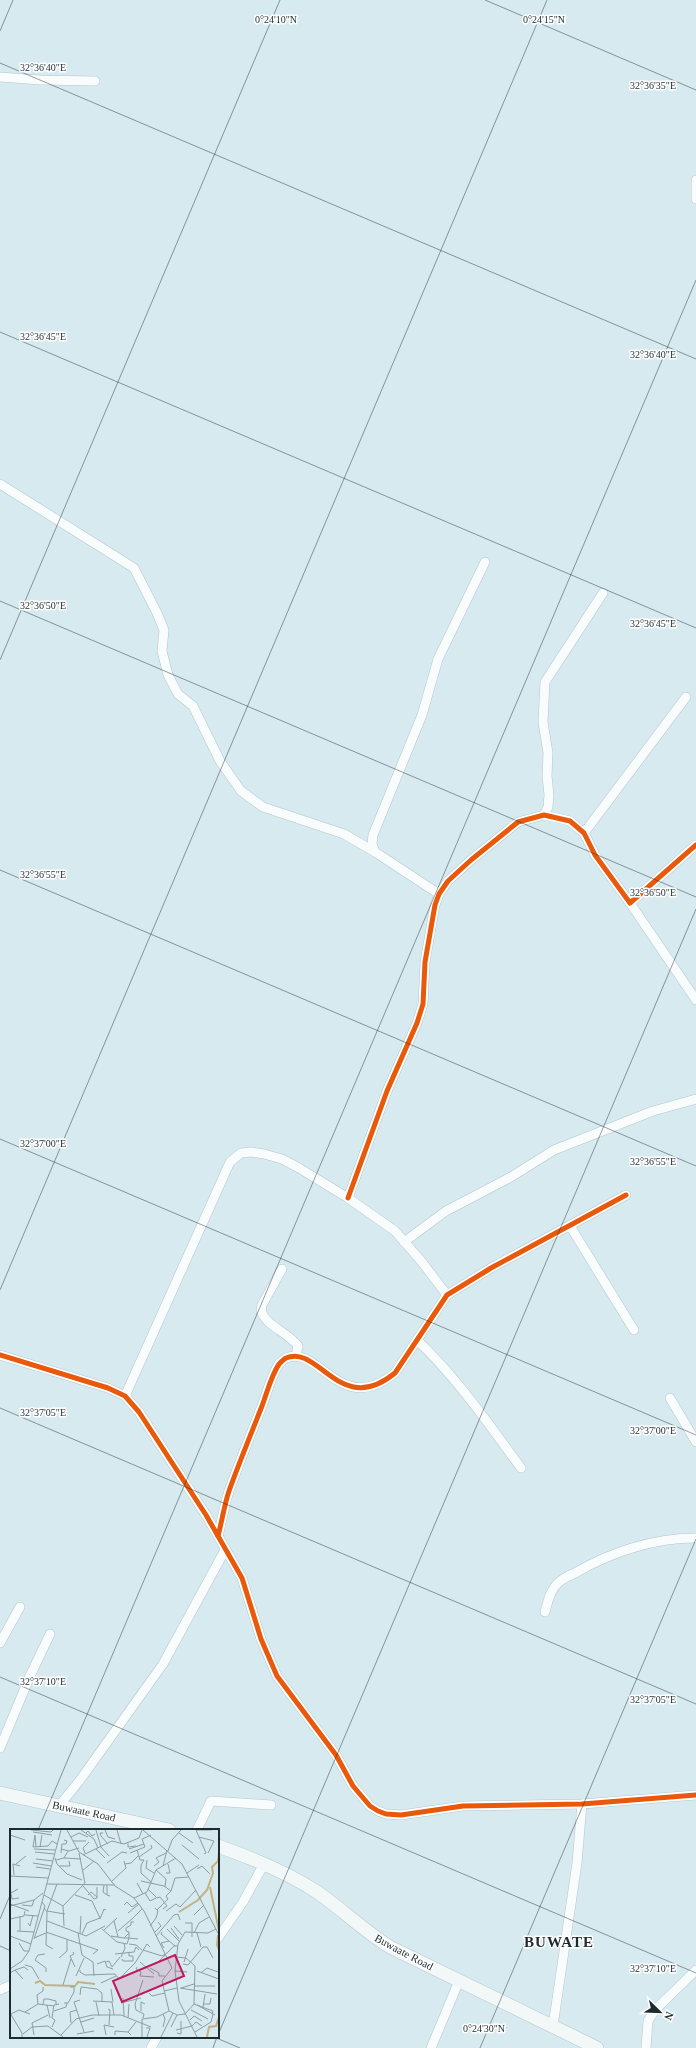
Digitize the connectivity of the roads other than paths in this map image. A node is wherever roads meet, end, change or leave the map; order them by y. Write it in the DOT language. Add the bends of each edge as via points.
graph roads {
  1 [pos="0,77"];
  2 [pos="95,81"];
  3 [pos="696,180"];
  4 [pos="696,199"];
  5 [pos="0,484"];
  6 [pos="485,562"];
  7 [pos="603,593"];
  8 [pos="686,697"];
  9 [pos="544,815"];
  10 [pos="584,833"];
  11 [pos="696,845"];
  12 [pos="375,852"];
  13 [pos="439,894"];
  14 [pos="630,903"];
  15 [pos="696,1000"];
  16 [pos="696,1099"];
  17 [pos="626,1195"];
  18 [pos="348,1198"];
  19 [pos="570,1226"];
  20 [pos="404,1242"];
  21 [pos="282,1270"];
  22 [pos="447,1295"];
  23 [pos="634,1330"];
  24 [pos="416,1340"];
  25 [pos="0,1355"];
  26 [pos="296,1356"];
  27 [pos="125,1396"];
  28 [pos="670,1398"];
  29 [pos="696,1442"];
  30 [pos="521,1468"];
  31 [pos="218,1536"];
  32 [pos="696,1538"];
  33 [pos="225,1550"];
  34 [pos="20,1607"];
  35 [pos="545,1612"];
  36 [pos="50,1634"];
  37 [pos="0,1643"];
  38 [pos="0,1748"];
  39 [pos="0,1793"];
  40 [pos="696,1795"];
  41 [pos="582,1804"];
  42 [pos="59,1806"];
  43 [pos="271,1806"];
  44 [pos="164,1829"];
  45 [pos="197,1829"];
  46 [pos="219,1846"];
  47 [pos="264,1864"];
  48 [pos="219,1937"];
  49 [pos="696,1970"];
  50 [pos="460,1981"];
  51 [pos="10,1985"];
  52 [pos="0,1990"];
  53 [pos="553,2026"];
  54 [pos="156,2038"];
  55 [pos="151,2048"];
  56 [pos="431,2048"];
  57 [pos="597,2048"];
  58 [pos="646,2048"];
  1 -- 2 [label="street"];
  3 -- 4 [label="street"];
  5 -- 12 [label="street" via="134,568 164,630 162,651 168,675 178,694 193,706 220,761 241,791 264,807 344,834"];
  6 -- 12 [label="street" via="438,659 422,715 373,836"];
  7 -- 9 [label="street" via="545,682 543,722 548,753 549,795"];
  8 -- 10 [label="street"];
  9 -- 10 [label="street" via="570,821"];
  9 -- 13 [label="street" via="518,822 471,860 448,881"];
  10 -- 14 [label="street" via="595,855"];
  11 -- 14 [label="street"];
  12 -- 13 [label="street"];
  13 -- 18 [label="street" via="425,962 423,1004 387,1091"];
  14 -- 15 [label="street"];
  16 -- 20 [label="street" via="654,1111 554,1150 511,1177 446,1211"];
  17 -- 19 [label="street"];
  18 -- 20 [label="street" via="395,1231"];
  18 -- 27 [label="street" via="282,1159 251,1152 235,1156 230,1162"];
  19 -- 22 [label="street" via="491,1268"];
  19 -- 23 [label="street"];
  20 -- 22 [label="street"];
  21 -- 26 [label="street" via="261,1311 270,1323 298,1346"];
  22 -- 24 [label="street"];
  24 -- 26 [label="street" via="395,1373 384,1382 365,1387 348,1386 335,1380 308,1360"];
  24 -- 30 [label="street" via="468,1395"];
  25 -- 27 [label="street" via="72,1375"];
  26 -- 31 [label="street" via="284,1358 279,1364 229,1492"];
  27 -- 31 [label="street" via="160,1441"];
  28 -- 29 [label="street"];
  31 -- 33 [label="street"];
  32 -- 35 [label="street" via="664,1540 606,1557 585,1567 559,1582 549,1595"];
  33 -- 41 [label="street" via="242,1578 261,1639 277,1676 336,1755 353,1786 370,1806 386,1814 401,1815 463,1806"];
  33 -- 42 [label="street" via="163,1664"];
  34 -- 37 [label="street"];
  36 -- 38 [label="street"];
  39 -- 42 [label="street, Buwaate Road"];
  40 -- 41 [label="street"];
  41 -- 53 [label="street" via="577,1863"];
  42 -- 44 [label="street, Buwaate Road"];
  43 -- 45 [label="street" via="211,1801"];
  46 -- 47 [label="street, Buwaate Road"];
  47 -- 48 [label="street" via="243,1902"];
  47 -- 50 [label="street, Buwaate Road" via="316,1892 365,1931 390,1947"];
  49 -- 58 [label="street" via="655,2010 648,2021"];
  50 -- 53 [label="street, Buwaate Road"];
  50 -- 56 [label="street"];
  51 -- 52 [label="street"];
  53 -- 57 [label="street, Buwaate Road"];
  54 -- 55 [label="street"];
}
